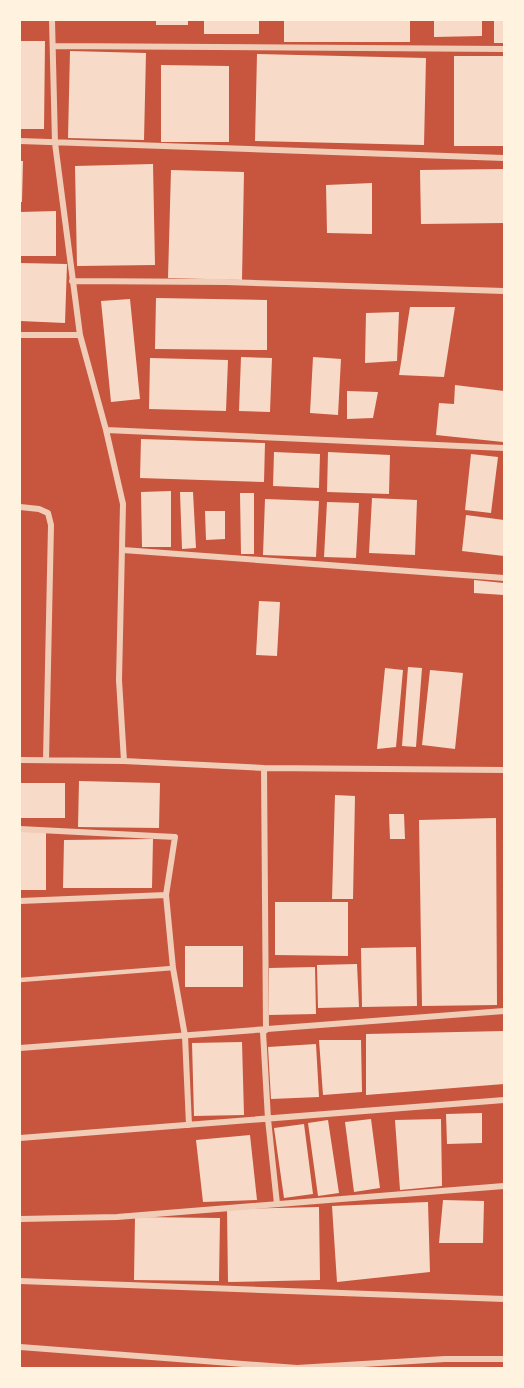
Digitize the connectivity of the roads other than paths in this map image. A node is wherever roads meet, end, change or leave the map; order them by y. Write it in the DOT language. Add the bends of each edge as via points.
graph roads {
  1 [pos="52,20"];
  2 [pos="53,46"];
  3 [pos="504,50"];
  4 [pos="20,141"];
  5 [pos="56,143"];
  6 [pos="504,158"];
  7 [pos="72,281"];
  8 [pos="504,291"];
  9 [pos="20,335"];
  10 [pos="80,335"];
  11 [pos="106,430"];
  12 [pos="504,448"];
  13 [pos="20,507"];
  14 [pos="123,550"];
  15 [pos="504,578"];
  16 [pos="20,760"];
  17 [pos="46,760"];
  18 [pos="124,762"];
  19 [pos="264,768"];
  20 [pos="504,770"];
  21 [pos="20,829"];
  22 [pos="166,895"];
  23 [pos="20,901"];
  24 [pos="174,968"];
  25 [pos="20,980"];
  26 [pos="504,1011"];
  27 [pos="266,1029"];
  28 [pos="185,1036"];
  29 [pos="20,1048"];
  30 [pos="504,1100"];
  31 [pos="268,1119"];
  32 [pos="189,1125"];
  33 [pos="20,1138"];
  34 [pos="504,1186"];
  35 [pos="277,1204"];
  36 [pos="20,1220"];
  37 [pos="20,1281"];
  38 [pos="504,1299"];
  39 [pos="20,1347"];
  40 [pos="504,1359"];
  1 -- 2 [label="street"];
  2 -- 3 [label="street"];
  2 -- 5 [label="street"];
  4 -- 5 [label="street"];
  5 -- 6 [label="street"];
  5 -- 7 [label="street"];
  7 -- 8 [label="street"];
  7 -- 10 [label="street"];
  9 -- 10 [label="street"];
  10 -- 11 [label="street"];
  11 -- 12 [label="street"];
  11 -- 14 [label="street" via="123,504"];
  13 -- 17 [label="street" via="48,513 51,525"];
  14 -- 15 [label="street"];
  14 -- 18 [label="street" via="119,680"];
  16 -- 17 [label="street"];
  17 -- 18 [label="street"];
  18 -- 19 [label="street"];
  19 -- 20 [label="street"];
  19 -- 27 [label="street"];
  21 -- 22 [label="street" via="175,837"];
  22 -- 23 [label="street"];
  22 -- 24 [label="street"];
  24 -- 25 [label="lane"];
  24 -- 28 [label="street"];
  26 -- 27 [label="street"];
  27 -- 28 [label="street"];
  27 -- 31 [label="street" via="263,1032"];
  28 -- 29 [label="street"];
  28 -- 32 [label="street"];
  30 -- 31 [label="street"];
  31 -- 32 [label="street"];
  31 -- 35 [label="street"];
  32 -- 33 [label="street"];
  34 -- 35 [label="street"];
  35 -- 36 [label="street"];
  37 -- 38 [label="street"];
  39 -- 40 [label="street" via="297,1368"];
}
